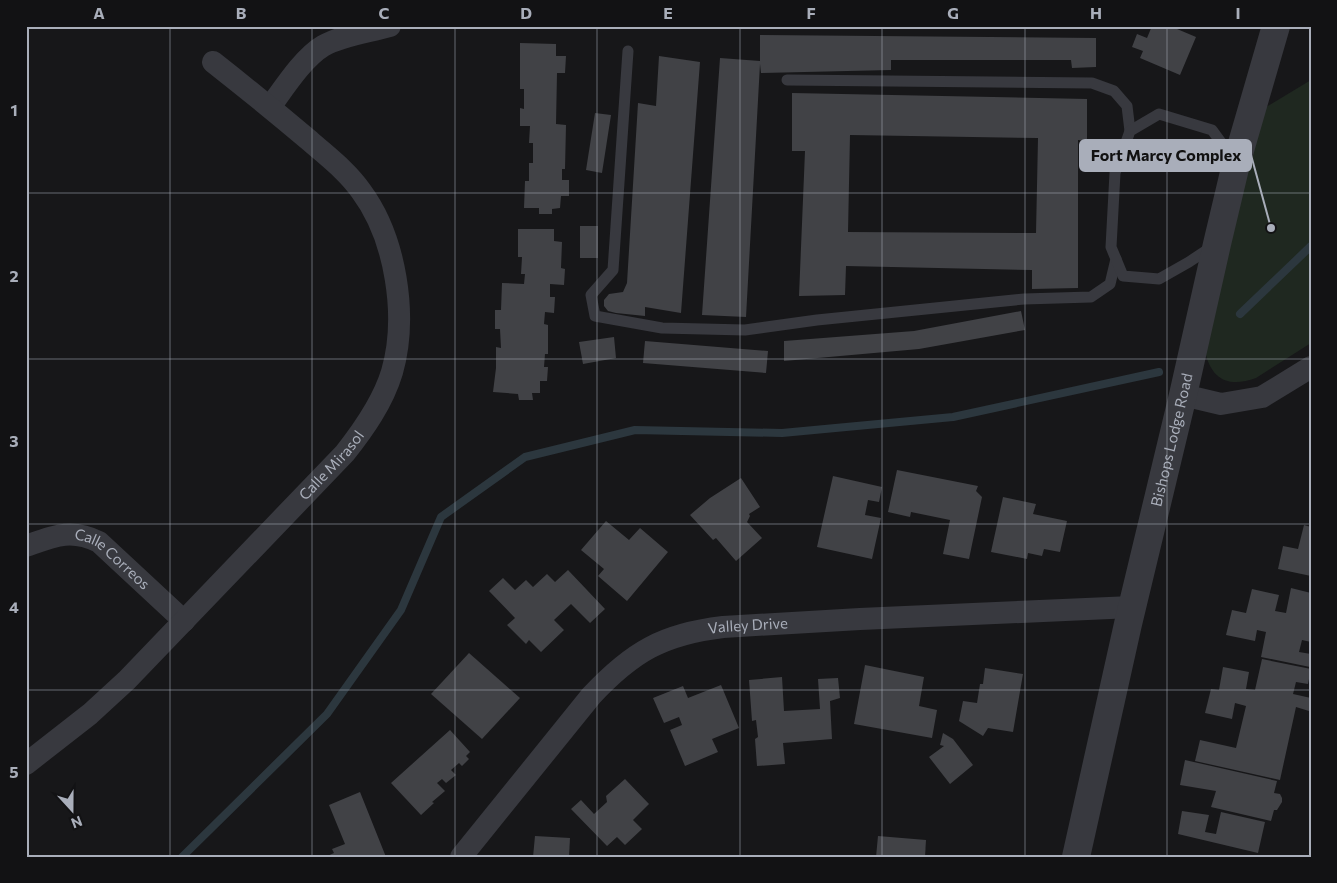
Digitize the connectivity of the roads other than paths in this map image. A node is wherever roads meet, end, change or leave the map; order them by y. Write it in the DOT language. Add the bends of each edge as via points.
graph roads {
  1 [pos="390,26"];
  2 [pos="1276,26"];
  3 [pos="628,51"];
  4 [pos="213,62"];
  5 [pos="787,80"];
  6 [pos="270,107"];
  7 [pos="1130,131"];
  8 [pos="1236,164"];
  9 [pos="1216,244"];
  10 [pos="1116,259"];
  11 [pos="1311,367"];
  12 [pos="1183,395"];
  13 [pos="26,546"];
  14 [pos="1132,607"];
  15 [pos="184,621"];
  16 [pos="26,764"];
  17 [pos="461,857"];
  18 [pos="1076,857"];
  1 -- 6 [label="street" via="322,46 310,56"];
  2 -- 8 [label="street, Bishops Lodge Road"];
  3 -- 10 [label="lane" via="613,270 591,295 595,316 662,328 745,330 1024,299 1091,297 1110,284"];
  4 -- 6 [label="street, Calle Mirasol"];
  5 -- 7 [label="lane" via="1092,83 1114,91 1127,106"];
  6 -- 15 [label="street, Calle Mirasol" via="345,172 374,211 392,257 396,281 399,313 396,350 383,395 360,434"];
  7 -- 8 [label="lane" via="1159,114 1212,130"];
  7 -- 10 [label="lane" via="1115,174 1112,247"];
  8 -- 9 [label="street, Bishops Lodge Road"];
  9 -- 10 [label="lane" via="1159,279 1123,276"];
  9 -- 12 [label="street, Bishops Lodge Road"];
  11 -- 12 [label="street" via="1262,397 1221,404"];
  12 -- 14 [label="street, Bishops Lodge Road"];
  13 -- 15 [label="street, Calle Correos" via="66,534 88,536 99,542"];
  14 -- 17 [label="street, Valley Drive" via="723,628 665,640 631,658 602,684"];
  14 -- 18 [label="street, Bishops Lodge Road"];
  15 -- 16 [label="street, Calle Mirasol" via="109,698"];
}
